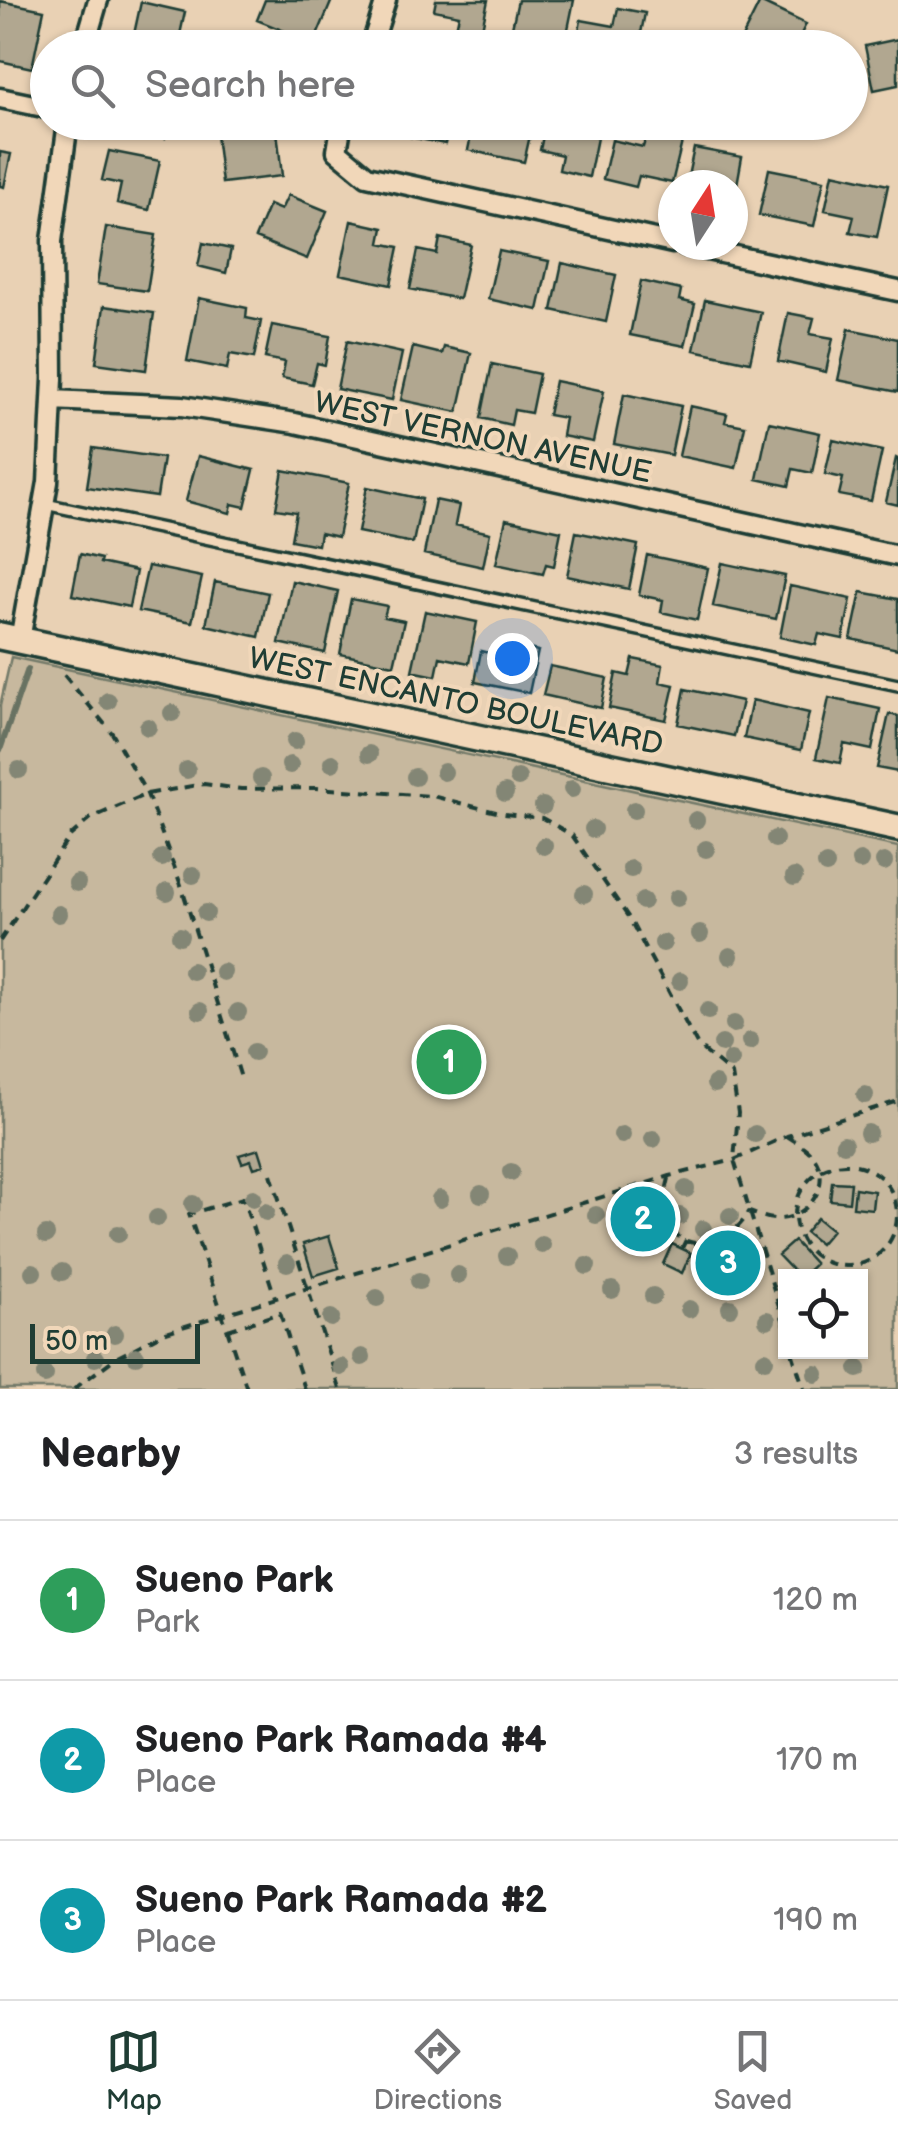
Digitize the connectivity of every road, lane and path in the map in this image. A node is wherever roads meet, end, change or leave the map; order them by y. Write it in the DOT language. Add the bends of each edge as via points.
graph roads {
  1 [pos="98,0"];
  2 [pos="386,0"];
  3 [pos="89,30"];
  4 [pos="377,30"];
  5 [pos="0,98"];
  6 [pos="30,104"];
  7 [pos="66,140"];
  8 [pos="338,140"];
  9 [pos="658,239"];
  10 [pos="748,259"];
  11 [pos="898,291"];
  12 [pos="52,400"];
  13 [pos="46,504"];
  14 [pos="898,556"];
  15 [pos="10,638"];
  16 [pos="61,672"];
  17 [pos="898,685"];
  18 [pos="147,794"];
  19 [pos="898,828"];
  20 [pos="0,941"];
  21 [pos="240,1078"];
  22 [pos="898,1101"];
  23 [pos="788,1136"];
  24 [pos="734,1160"];
  25 [pos="820,1172"];
  26 [pos="272,1174"];
  27 [pos="670,1176"];
  28 [pos="665,1211"];
  29 [pos="749,1212"];
  30 [pos="653,1214"];
  31 [pos="795,1217"];
  32 [pos="686,1240"];
  33 [pos="720,1242"];
  34 [pos="682,1248"];
  35 [pos="724,1253"];
  36 [pos="306,1287"];
  37 [pos="274,1297"];
  38 [pos="778,1304"];
  39 [pos="222,1314"];
  40 [pos="228,1330"];
  41 [pos="794,1359"];
  42 [pos="74,1389"];
  43 [pos="247,1389"];
  44 [pos="305,1389"];
  45 [pos="340,1389"];
  46 [pos="804,1389"];
  1 -- 3 [label="street"];
  2 -- 4 [label="street"];
  5 -- 6 [label="street"];
  7 -- 12 [label="street" via="52,241"];
  8 -- 9 [label="street" via="336,151 367,176"];
  10 -- 11 [label="street"];
  12 -- 13 [label="street"];
  12 -- 14 [label="street, WEST VERNON AVENUE" via="182,406 295,423"];
  13 -- 15 [label="street"];
  13 -- 17 [label="lane"];
  15 -- 19 [label="street, WEST ENCANTO BOULEVARD"];
  16 -- 18 [label="path" via="112,733"];
  18 -- 20 [label="path" via="91,818 70,836"];
  18 -- 21 [label="path"];
  18 -- 24 [label="path" via="204,784 398,792 559,826 629,918 698,1046 732,1074 738,1114"];
  22 -- 23 [label="path"];
  23 -- 24 [label="path"];
  23 -- 25 [label="path" via="808,1150"];
  24 -- 27 [label="path"];
  24 -- 29 [label="path"];
  25 -- 31 [label="path" via="800,1193"];
  25 -- 31 [label="path" via="813,1202"];
  25 -- 31 [label="path" via="852,1165 876,1174 891,1193 896,1218 890,1241 865,1262 840,1266 809,1254"];
  26 -- 36 [label="path"];
  27 -- 28 [label="path"];
  27 -- 36 [label="path"];
  28 -- 30 [label="path"];
  28 -- 32 [label="path"];
  29 -- 31 [label="path" via="775,1220"];
  29 -- 33 [label="path"];
  29 -- 38 [label="path"];
  32 -- 33 [label="path"];
  32 -- 34 [label="path"];
  33 -- 35 [label="path"];
  36 -- 37 [label="path"];
  36 -- 45 [label="path"];
  37 -- 39 [label="path"];
  37 -- 39 [label="path" via="243,1198 189,1214"];
  39 -- 40 [label="path"];
  39 -- 42 [label="path" via="163,1333"];
  40 -- 43 [label="path"];
  40 -- 44 [label="path" via="280,1313"];
  41 -- 46 [label="path"];
}
